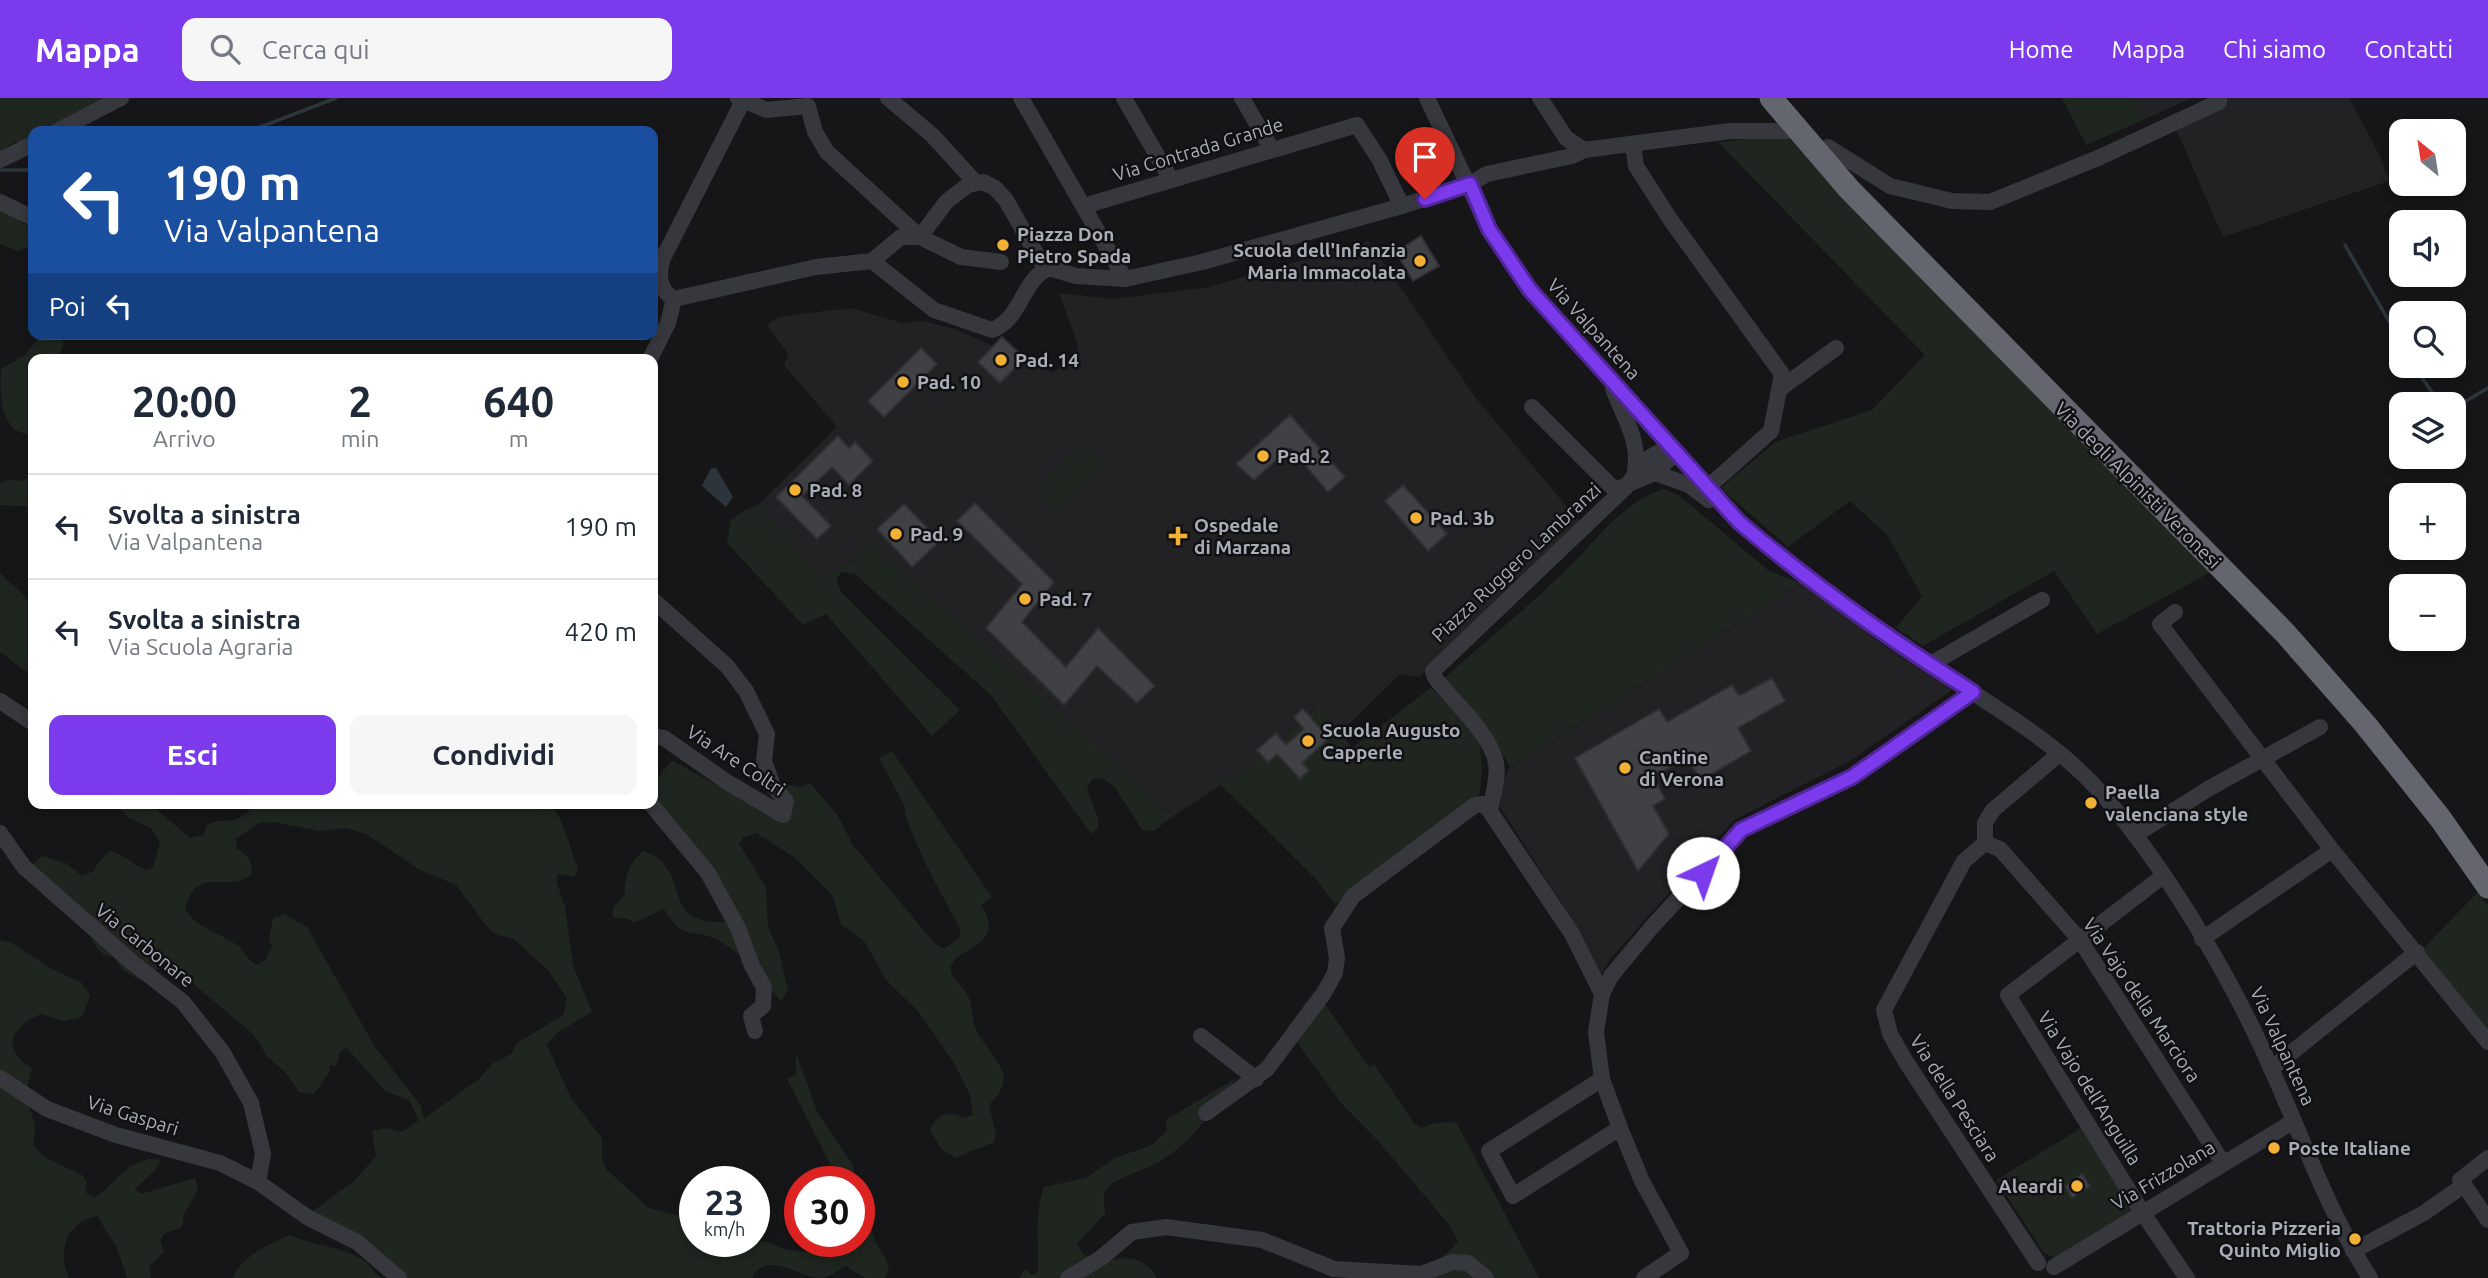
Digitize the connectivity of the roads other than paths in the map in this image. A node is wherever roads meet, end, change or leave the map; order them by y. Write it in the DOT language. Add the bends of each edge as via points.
graph roads {
  1 [pos="121,98"];
  2 [pos="772,98"];
  3 [pos="888,98"];
  4 [pos="1021,98"];
  5 [pos="1124,98"];
  6 [pos="1242,98"];
  7 [pos="1427,98"];
  8 [pos="1540,98"];
  9 [pos="1771,98"];
  10 [pos="2219,98"];
  11 [pos="741,99"];
  12 [pos="67,126"];
  13 [pos="1787,131"];
  14 [pos="1633,145"];
  15 [pos="28,146"];
  16 [pos="1828,147"];
  17 [pos="1271,148"];
  18 [pos="1584,150"];
  19 [pos="0,160"];
  20 [pos="1170,178"];
  21 [pos="975,182"];
  22 [pos="1470,184"];
  23 [pos="0,202"];
  24 [pos="1084,206"];
  25 [pos="1402,206"];
  26 [pos="28,216"];
  27 [pos="920,237"];
  28 [pos="872,261"];
  29 [pos="1001,262"];
  30 [pos="1049,268"];
  31 [pos="1125,279"];
  32 [pos="674,299"];
  33 [pos="1836,348"];
  34 [pos="652,354"];
  35 [pos="1610,379"];
  36 [pos="1781,388"];
  37 [pos="1532,407"];
  38 [pos="1673,449"];
  39 [pos="1636,472"];
  40 [pos="1655,473"];
  41 [pos="1626,488"];
  42 [pos="1707,488"];
  43 [pos="1739,522"];
  44 [pos="2042,600"];
  45 [pos="658,604"];
  46 [pos="2175,612"];
  47 [pos="1929,664"];
  48 [pos="1973,692"];
  49 [pos="0,701"];
  50 [pos="28,720"];
  51 [pos="2320,727"];
  52 [pos="658,737"];
  53 [pos="2059,754"];
  54 [pos="2261,760"];
  55 [pos="655,809"];
  56 [pos="1490,811"];
  57 [pos="0,832"];
  58 [pos="2135,835"];
  59 [pos="1985,844"];
  60 [pos="2332,850"];
  61 [pos="2163,876"];
  62 [pos="2488,887"];
  63 [pos="2202,939"];
  64 [pos="2080,940"];
  65 [pos="1581,950"];
  66 [pos="2417,953"];
  67 [pos="1611,976"];
  68 [pos="1602,994"];
  69 [pos="755,1031"];
  70 [pos="1201,1036"];
  71 [pos="2488,1042"];
  72 [pos="2272,1069"];
  73 [pos="0,1078"];
  74 [pos="1256,1079"];
  75 [pos="1602,1079"];
  76 [pos="1206,1113"];
  77 [pos="2294,1121"];
  78 [pos="1620,1128"];
  79 [pos="2488,1158"];
  80 [pos="2224,1163"];
  81 [pos="258,1182"];
  82 [pos="2464,1185"];
  83 [pos="2142,1212"];
  84 [pos="2488,1220"];
  85 [pos="2353,1251"];
  86 [pos="2035,1271"];
  87 [pos="2055,1273"];
  88 [pos="1422,1276"];
  89 [pos="400,1278"];
  90 [pos="1068,1278"];
  91 [pos="1486,1278"];
  92 [pos="1644,1278"];
  93 [pos="2187,1278"];
  94 [pos="2370,1278"];
  1 -- 12 [label="street"];
  2 -- 11 [label="street"];
  3 -- 21 [label="street" via="932,135"];
  4 -- 24 [label="street"];
  5 -- 20 [label="street"];
  6 -- 17 [label="street"];
  7 -- 22 [label="street, Via Valpantena"];
  8 -- 18 [label="street" via="1566,138"];
  9 -- 62 [label="highway, Via degli Alpinisti Veronesi" via="1858,199 2286,634 2374,735"];
  10 -- 16 [label="street" via="2182,120 1990,202 1952,201 1890,186"];
  11 -- 27 [label="street" via="766,110 808,106 827,152"];
  11 -- 32 [label="street" via="662,260 658,273 664,291"];
  13 -- 14 [label="street" via="1730,131"];
  14 -- 18 [label="street"];
  14 -- 36 [label="street" via="1636,166 1782,374"];
  15 -- 19 [label="street"];
  17 -- 20 [label="street, Via Contrada Grande"];
  17 -- 25 [label="street, Via Contrada Grande" via="1357,125"];
  18 -- 22 [label="street" via="1487,174"];
  20 -- 24 [label="street, Via Contrada Grande"];
  21 -- 27 [label="street" via="946,202"];
  21 -- 30 [label="street" via="990,184 1006,200 1039,259"];
  22 -- 25 [label="street"];
  22 -- 35 [label="street, Via Valpantena" via="1489,229 1517,271"];
  23 -- 26 [label="street"];
  24 -- 31 [label="street"];
  25 -- 31 [label="street"];
  27 -- 28 [label="street" via="901,237"];
  27 -- 29 [label="street" via="961,257"];
  28 -- 30 [label="street" via="934,310 985,328 1000,327 1021,304 1034,277"];
  28 -- 32 [label="street" via="816,267"];
  30 -- 31 [label="street" via="1076,276"];
  32 -- 34 [label="street"];
  33 -- 36 [label="street"];
  35 -- 38 [label="street, Via Valpantena"];
  35 -- 39 [label="street" via="1634,432"];
  36 -- 42 [label="street" via="1770,431"];
  37 -- 41 [label="street, Piazza Ruggero Lambranzi" via="1602,480 1615,490"];
  38 -- 39 [label="street, Piazza Ruggero Lambranzi" via="1653,453"];
  38 -- 40 [label="street, Piazza Ruggero Lambranzi"];
  38 -- 42 [label="street, Via Valpantena"];
  39 -- 41 [label="street, Piazza Ruggero Lambranzi"];
  40 -- 41 [label="street, Piazza Ruggero Lambranzi"];
  40 -- 43 [label="street" via="1689,485"];
  41 -- 56 [label="street, Piazza Ruggero Lambranzi" via="1433,671 1436,682 1489,740 1497,765"];
  42 -- 43 [label="street, Via Valpantena"];
  43 -- 47 [label="street, Via Valpantena"];
  44 -- 47 [label="street"];
  45 -- 52 [label="street, Via Are Coltri" via="727,666 746,691 767,734 764,761 773,786 786,802 783,815"];
  46 -- 54 [label="street" via="2160,624"];
  47 -- 48 [label="street, Via Valpantena"];
  48 -- 53 [label="street, Via Valpantena"];
  48 -- 67 [label="street" via="1852,777 1741,830"];
  49 -- 50 [label="street"];
  51 -- 54 [label="street"];
  53 -- 58 [label="street, Via Valpantena" via="2101,793"];
  53 -- 59 [label="street" via="1993,810 1985,822"];
  54 -- 58 [label="street"];
  54 -- 60 [label="street"];
  55 -- 69 [label="street" via="708,873 738,928 764,987 763,1006 751,1016"];
  56 -- 65 [label="street"];
  56 -- 74 [label="street" via="1483,804 1468,808 1353,895 1332,928 1335,973 1286,1046"];
  57 -- 81 [label="street, Via Carbonare" via="24,867 44,886 183,1002 223,1053 251,1103 263,1154"];
  58 -- 61 [label="street, Via Valpantena"];
  59 -- 64 [label="street, Via Vajo della Marciora" via="2000,849"];
  59 -- 86 [label="street, Via della Pesciara" via="1964,860 1884,1010 1890,1034 1906,1062"];
  60 -- 63 [label="street"];
  60 -- 66 [label="street"];
  61 -- 63 [label="street, Via Valpantena"];
  61 -- 64 [label="street"];
  63 -- 72 [label="street, Via Valpantena"];
  64 -- 80 [label="street, Via Vajo della Marciora"];
  64 -- 83 [label="street, Via Vajo dell'Anguilla" via="2008,995"];
  65 -- 67 [label="street"];
  65 -- 68 [label="street"];
  66 -- 71 [label="street"];
  66 -- 72 [label="street"];
  67 -- 68 [label="street"];
  68 -- 75 [label="street" via="1596,1032"];
  70 -- 74 [label="street"];
  72 -- 77 [label="street, Via Valpantena"];
  73 -- 81 [label="street, Via Gaspari" via="47,1109 116,1135 220,1163"];
  74 -- 76 [label="street"];
  75 -- 78 [label="street"];
  75 -- 78 [label="street" via="1489,1151 1513,1196"];
  77 -- 80 [label="street, Via Frizzolana"];
  77 -- 85 [label="street, Via Valpantena"];
  78 -- 92 [label="street" via="1681,1253"];
  79 -- 82 [label="street" via="2460,1180"];
  80 -- 83 [label="street, Via Frizzolana"];
  81 -- 89 [label="street, Via Gaspari" via="307,1217 357,1242"];
  82 -- 84 [label="street"];
  82 -- 85 [label="street" via="2424,1213"];
  83 -- 87 [label="street, Via Frizzolana"];
  83 -- 93 [label="street, Via Vajo dell'Anguilla"];
  85 -- 94 [label="street, Via Valpantena"];
  86 -- 87 [label="street, Via Frizzolana" via="2045,1262"];
  88 -- 90 [label="street" via="1334,1269 1262,1240 1166,1227 1132,1232"];
  88 -- 91 [label="street" via="1453,1262 1468,1263"];
}
